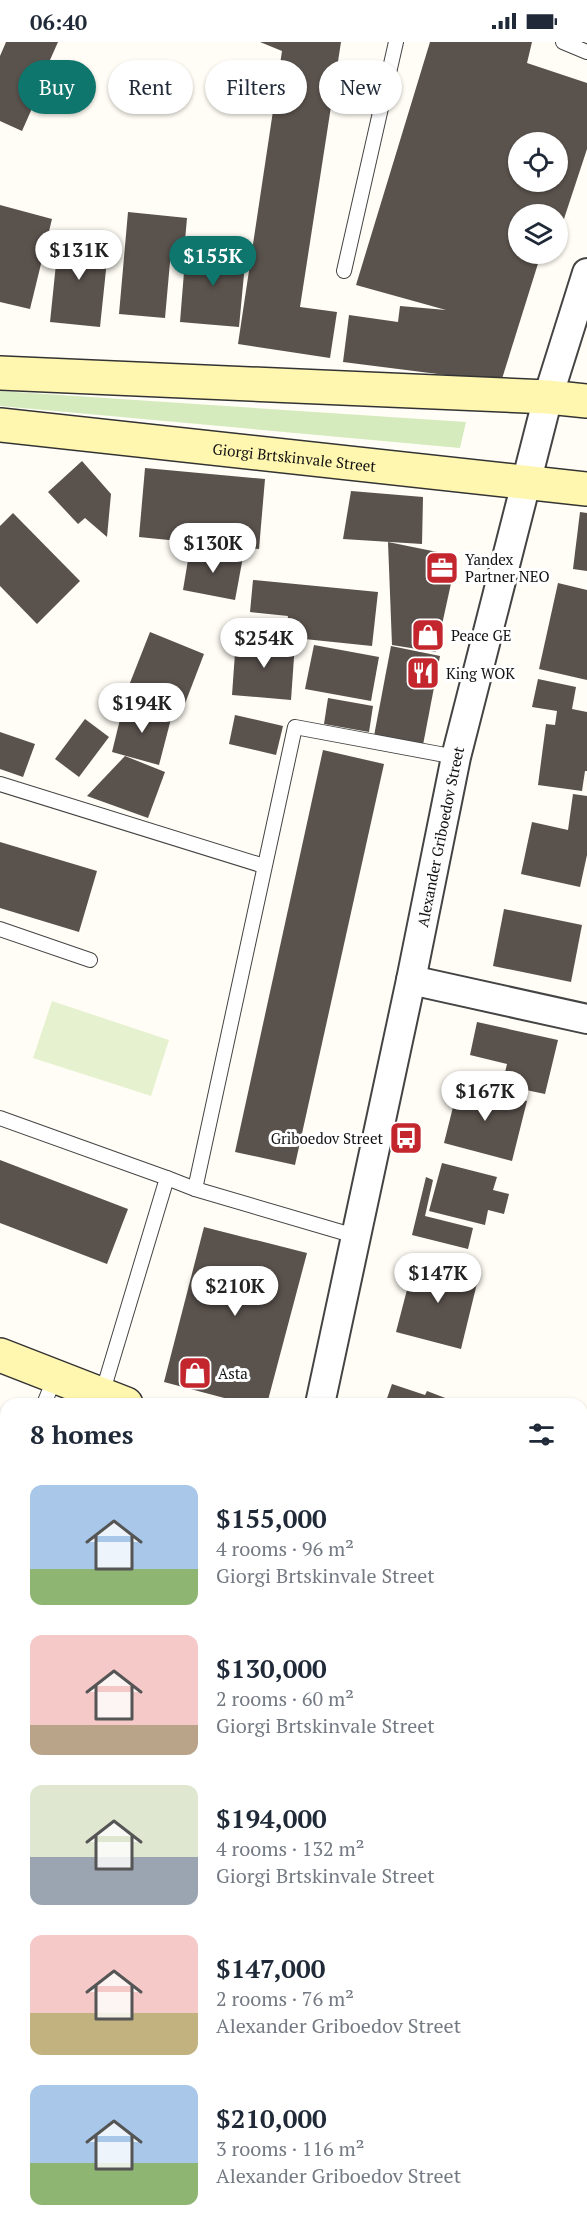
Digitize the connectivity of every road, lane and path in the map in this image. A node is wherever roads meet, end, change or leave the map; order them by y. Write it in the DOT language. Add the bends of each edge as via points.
graph roads {
  1 [pos="396,42"];
  2 [pos="563,42"];
  3 [pos="587,52"];
  4 [pos="344,271"];
  5 [pos="587,273"];
  6 [pos="0,373"];
  7 [pos="548,397"];
  8 [pos="587,401"];
  9 [pos="0,425"];
  10 [pos="526,482"];
  11 [pos="587,489"];
  12 [pos="456,758"];
  13 [pos="0,784"];
  14 [pos="264,866"];
  15 [pos="0,929"];
  16 [pos="90,960"];
  17 [pos="411,980"];
  18 [pos="587,1019"];
  19 [pos="0,1118"];
  20 [pos="167,1178"];
  21 [pos="195,1188"];
  22 [pos="355,1236"];
  23 [pos="0,1355"];
  24 [pos="50,1390"];
  25 [pos="107,1398"];
  26 [pos="114,1398"];
  27 [pos="321,1398"];
  1 -- 4 [label="lane"];
  2 -- 3 [label="lane"];
  5 -- 7 [label="street, Alexander Griboedov Street"];
  6 -- 7 [label="street"];
  7 -- 8 [label="street"];
  7 -- 10 [label="street, Alexander Griboedov Street"];
  9 -- 10 [label="street, Giorgi Brtskinvale Street"];
  10 -- 11 [label="street, Giorgi Brtskinvale Street"];
  10 -- 12 [label="street, Alexander Griboedov Street"];
  12 -- 14 [label="lane" via="295,727"];
  12 -- 17 [label="street, Alexander Griboedov Street"];
  13 -- 14 [label="lane"];
  14 -- 21 [label="lane"];
  15 -- 16 [label="lane"];
  17 -- 18 [label="street"];
  17 -- 22 [label="street, Alexander Griboedov Street"];
  19 -- 20 [label="lane"];
  20 -- 21 [label="lane"];
  20 -- 26 [label="lane"];
  21 -- 22 [label="lane"];
  22 -- 27 [label="street, Alexander Griboedov Street"];
  23 -- 24 [label="street"];
  24 -- 25 [label="street"];
}
